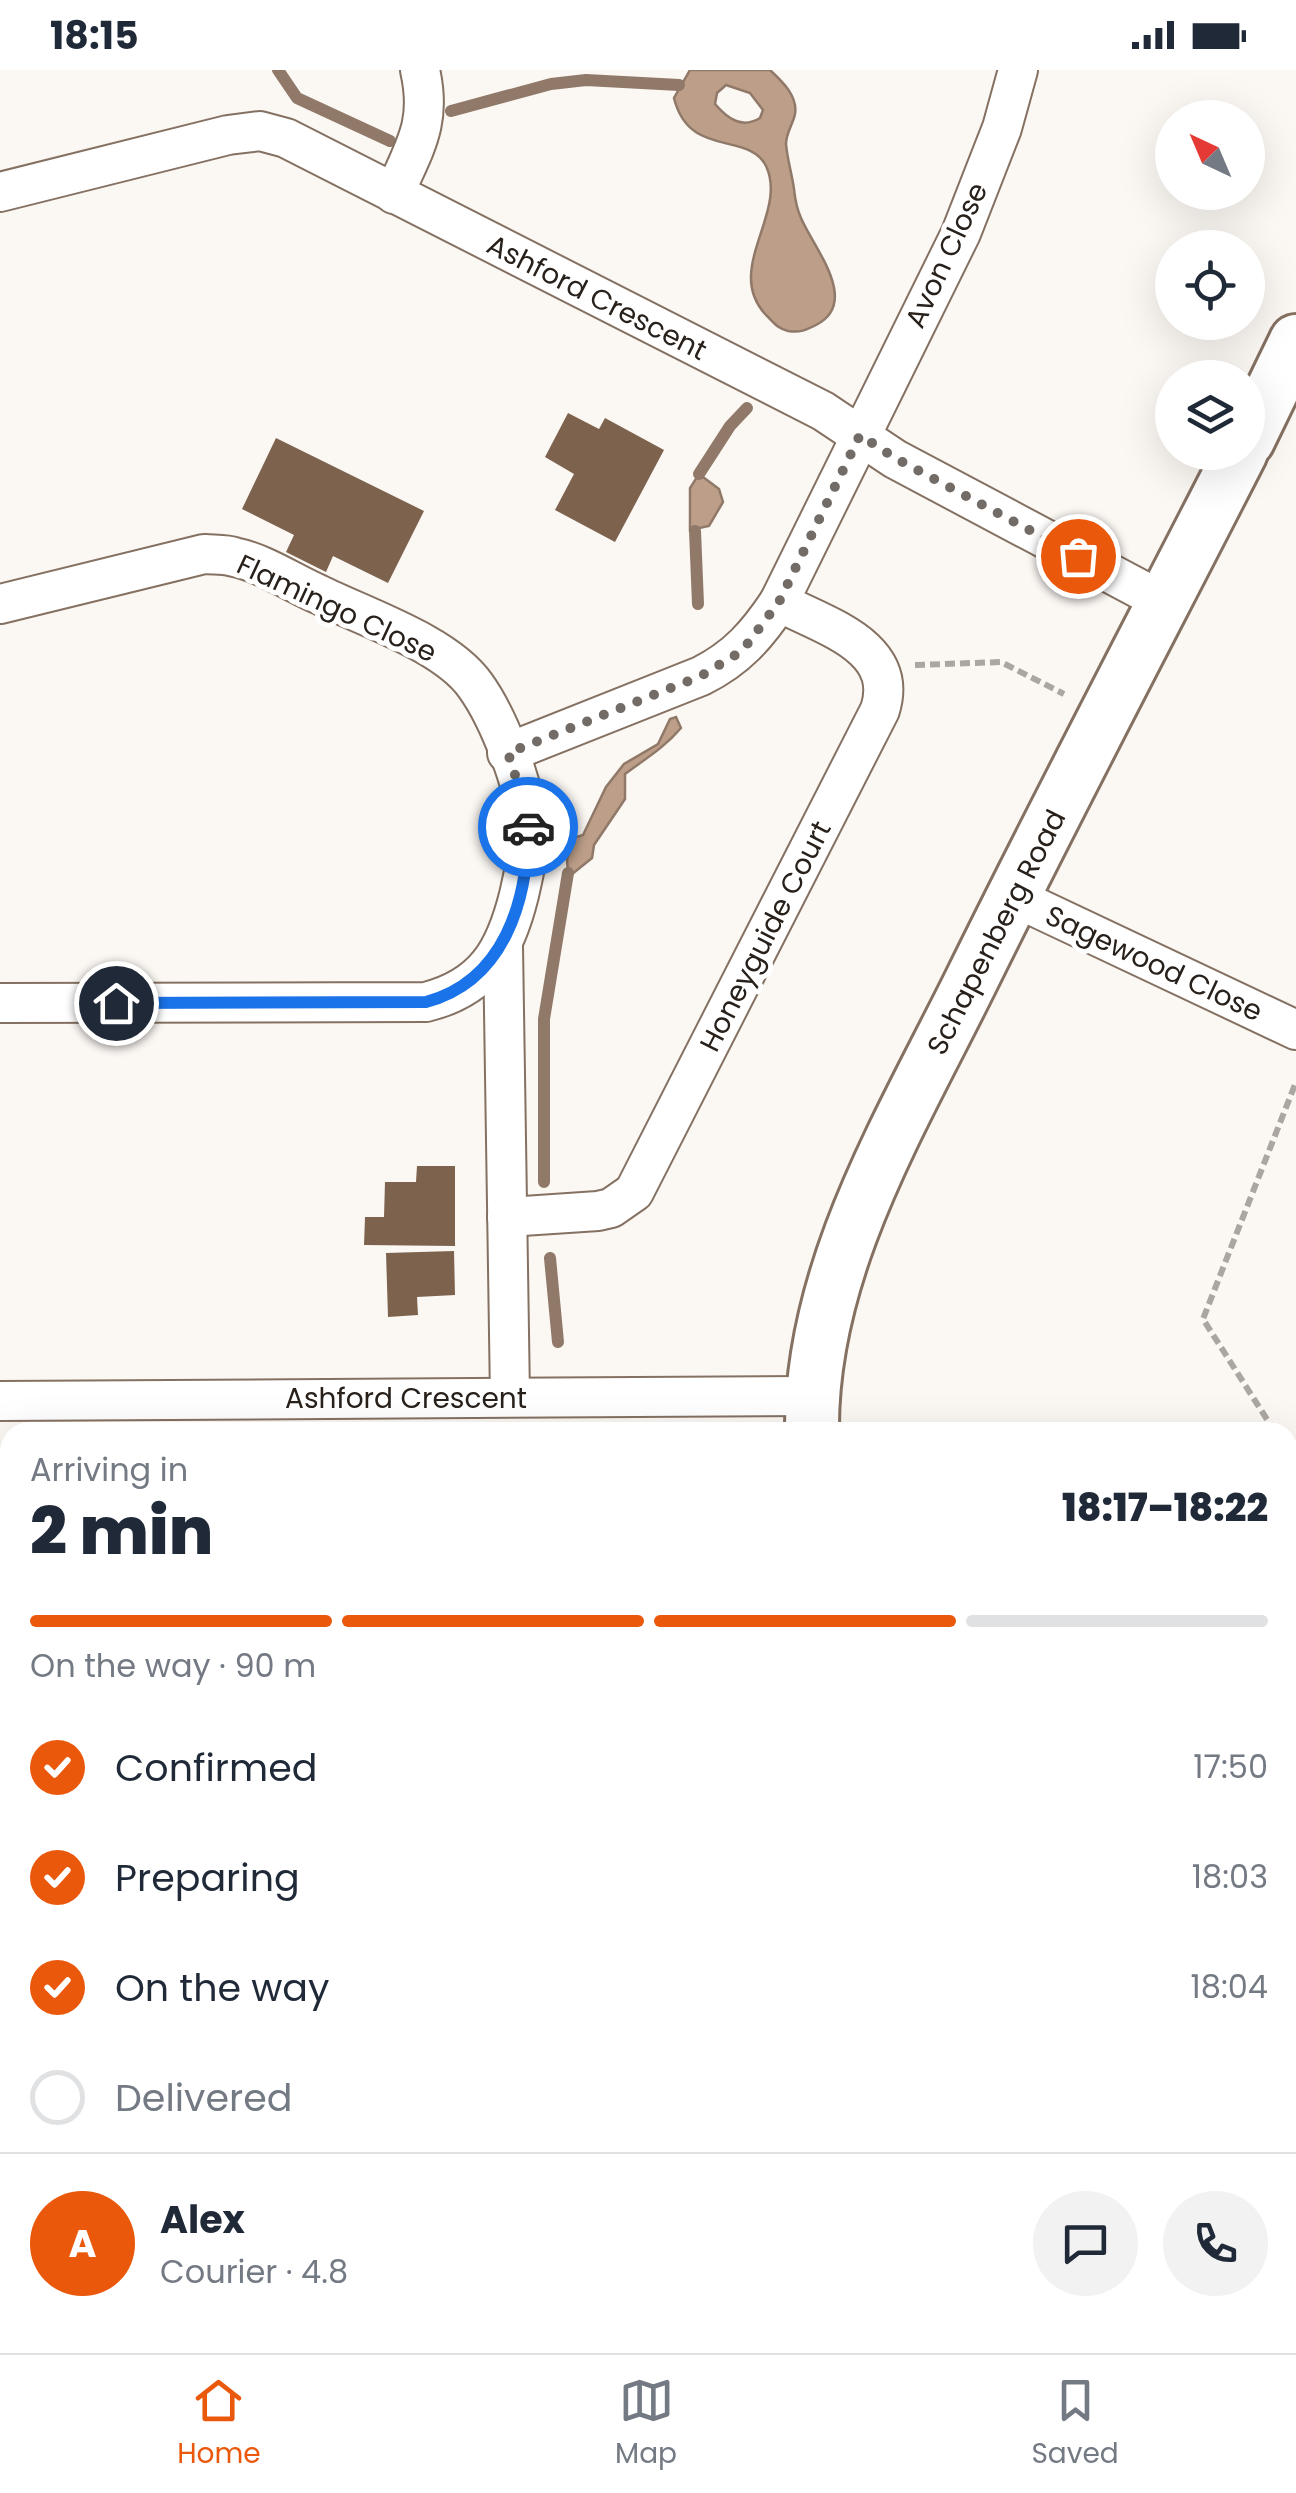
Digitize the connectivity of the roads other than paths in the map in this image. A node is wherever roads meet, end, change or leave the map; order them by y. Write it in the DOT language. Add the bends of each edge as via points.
graph roads {
  1 [pos="420,70"];
  2 [pos="1018,70"];
  3 [pos="0,192"];
  4 [pos="394,194"];
  5 [pos="1296,341"];
  6 [pos="1265,405"];
  7 [pos="860,435"];
  8 [pos="1232,470"];
  9 [pos="779,602"];
  10 [pos="1164,602"];
  11 [pos="0,604"];
  12 [pos="508,753"];
  13 [pos="1012,896"];
  14 [pos="503,946"];
  15 [pos="0,1003"];
  16 [pos="1296,1030"];
  17 [pos="507,1217"];
  18 [pos="510,1397"];
  19 [pos="0,1400"];
  20 [pos="812,1414"];
  1 -- 4 [label="street" via="423,126"];
  2 -- 7 [label="street, Avon Close" via="961,233"];
  3 -- 4 [label="street, Ashford Crescent" via="260,130"];
  4 -- 7 [label="street, Ashford Crescent"];
  5 -- 6 [label="street"];
  7 -- 9 [label="street, Avon Close"];
  7 -- 10 [label="street, Ashford Crescent"];
  8 -- 10 [label="street, Schapenberg Road"];
  9 -- 12 [label="street, Avon Close" via="726,663"];
  9 -- 17 [label="street, Honeyguide Court" via="864,648 880,667 880,710 634,1192 598,1211"];
  10 -- 13 [label="street, Schapenberg Road"];
  11 -- 12 [label="street, Flamingo Close" via="204,554 235,557 458,668 490,710"];
  12 -- 14 [label="street, Flamingo Close" via="528,829 526,864"];
  13 -- 16 [label="street, Sagewood Close"];
  13 -- 20 [label="street, Schapenberg Road" via="858,1215 829,1306"];
  14 -- 15 [label="street" via="461,989 426,1002"];
  14 -- 17 [label="street"];
  17 -- 18 [label="street"];
  18 -- 19 [label="street, Ashford Crescent"];
  18 -- 20 [label="street, Ashford Crescent"];
}
